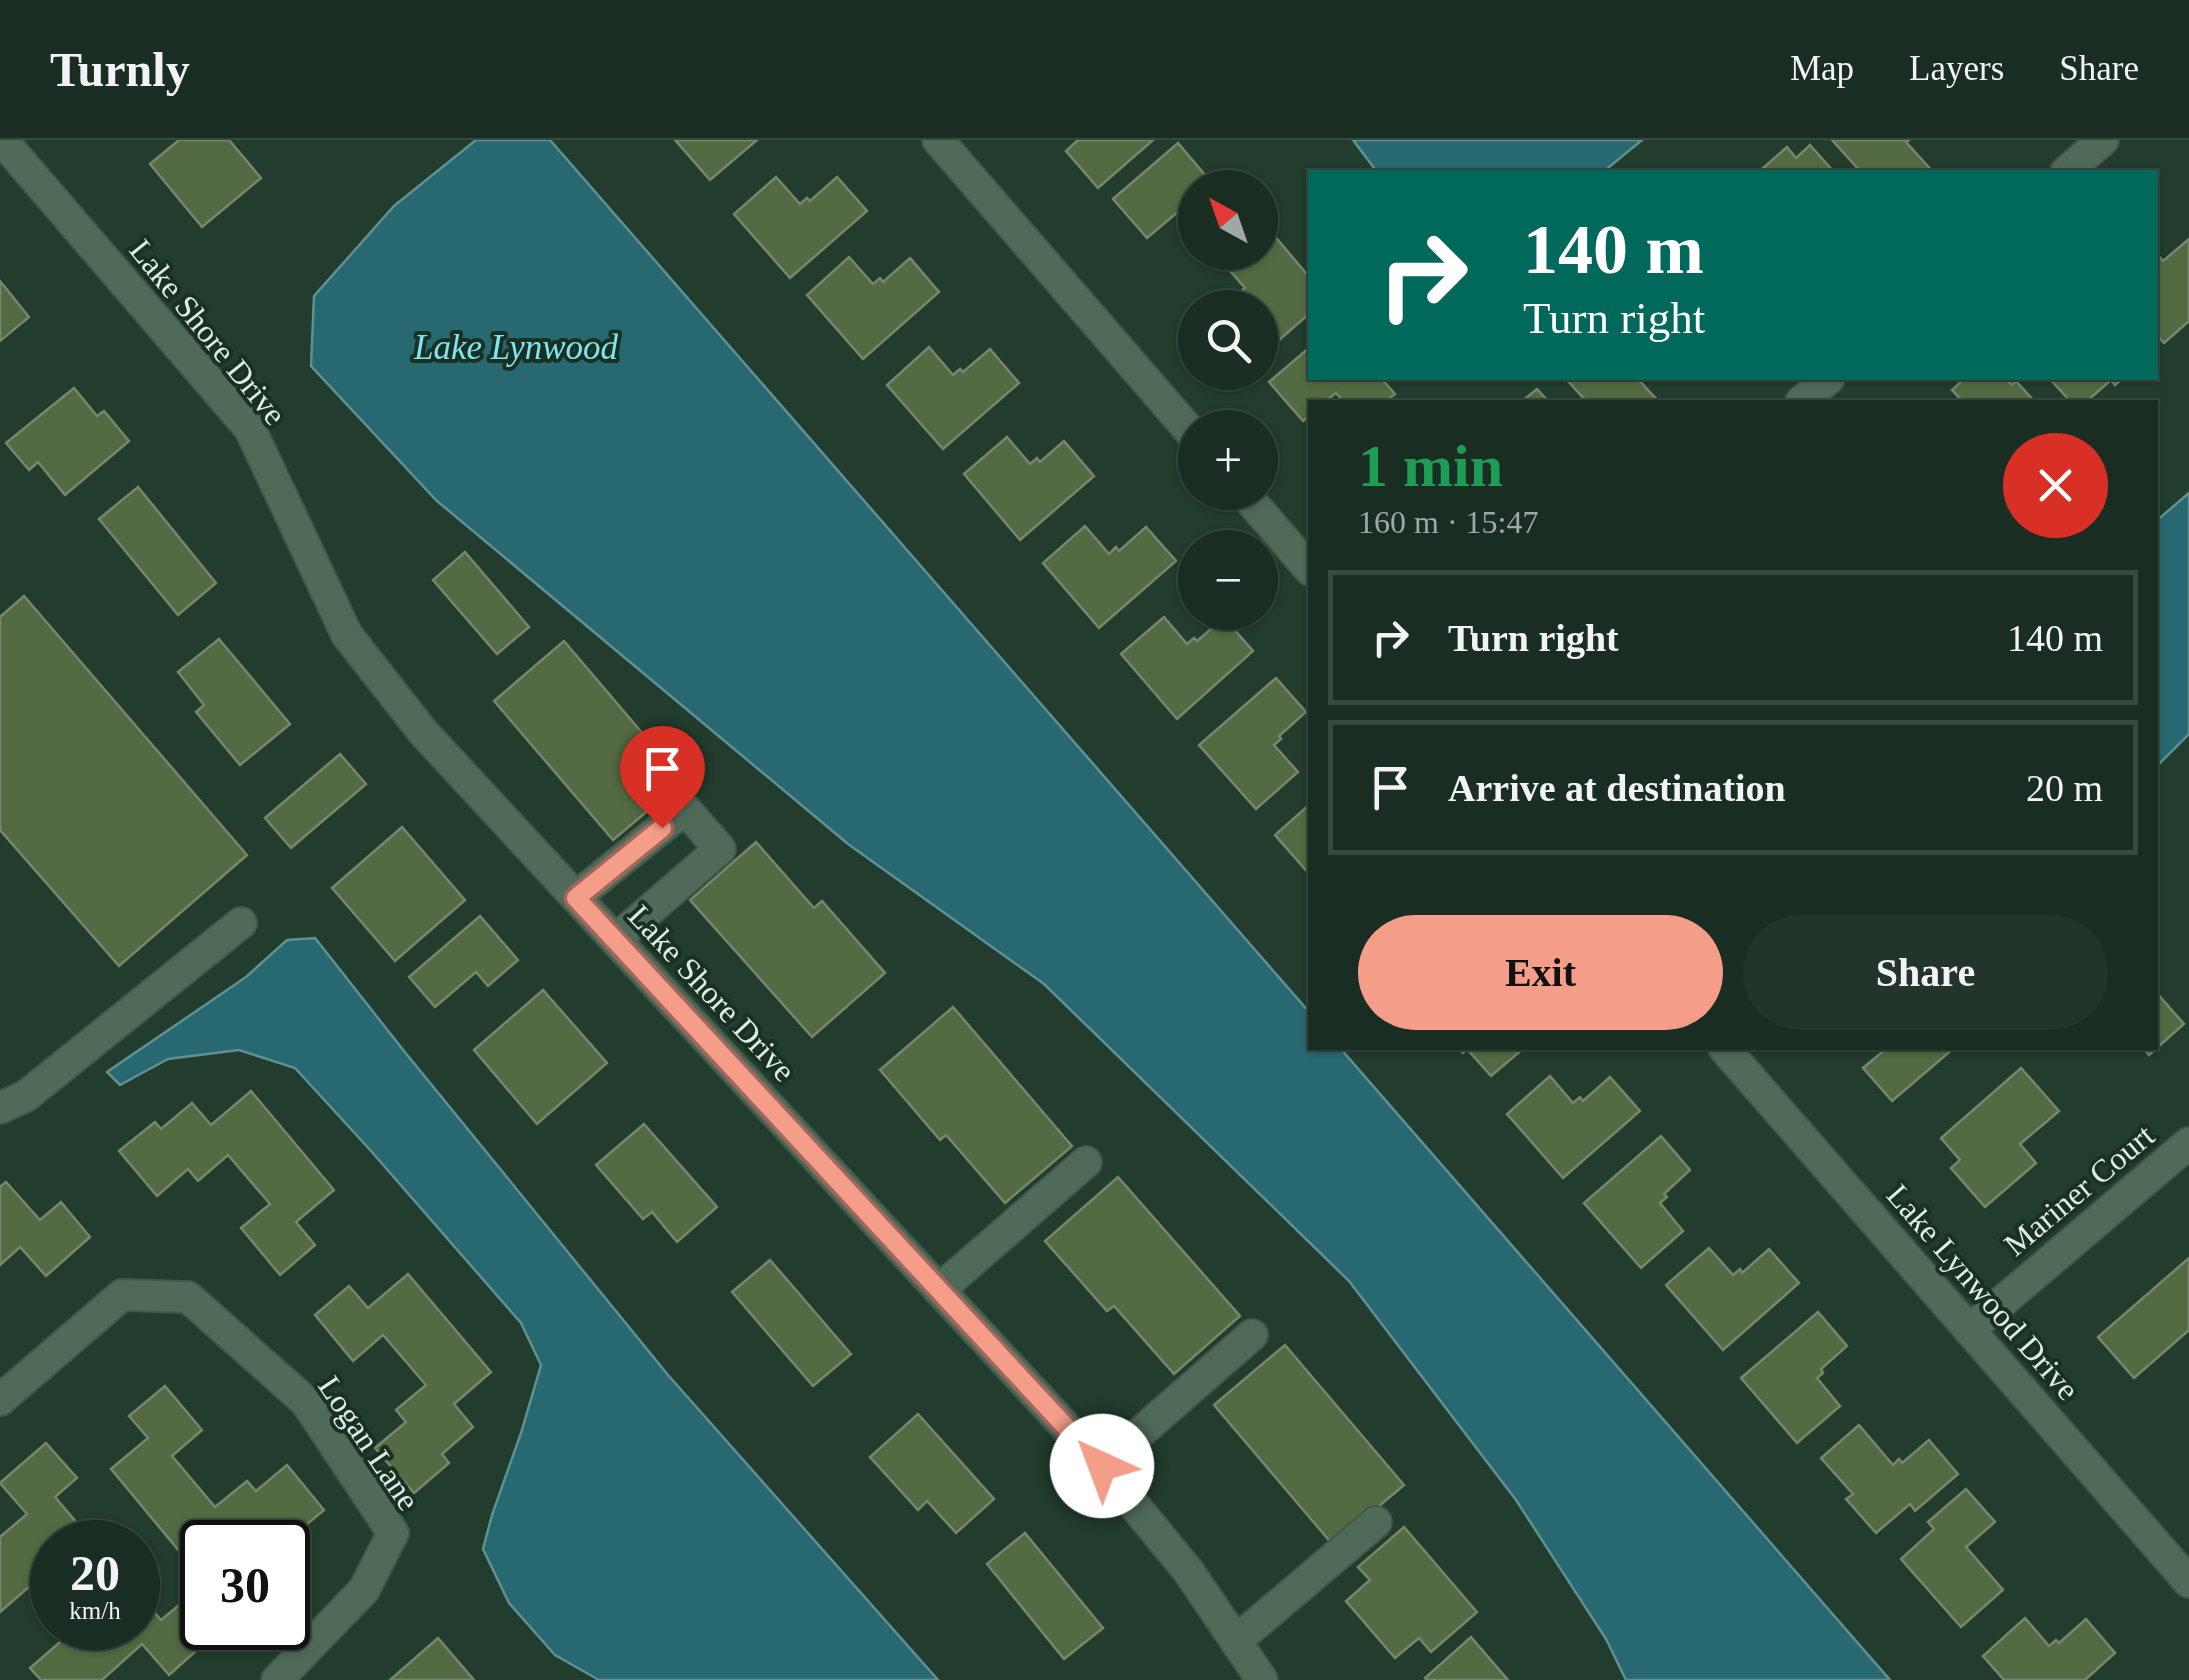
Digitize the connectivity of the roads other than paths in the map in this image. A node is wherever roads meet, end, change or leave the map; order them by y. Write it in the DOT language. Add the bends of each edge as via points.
graph roads {
  1 [pos="938,140"];
  2 [pos="2103,140"];
  3 [pos="20,146"];
  4 [pos="2068,170"];
  5 [pos="1828,380"];
  6 [pos="1802,400"];
  7 [pos="1178,417"];
  8 [pos="1258,510"];
  9 [pos="1308,568"];
  10 [pos="576,898"];
  11 [pos="241,923"];
  12 [pos="616,940"];
  13 [pos="1726,1050"];
  14 [pos="0,1108"];
  15 [pos="2189,1143"];
  16 [pos="1086,1162"];
  17 [pos="940,1290"];
  18 [pos="1969,1330"];
  19 [pos="1252,1336"];
  20 [pos="0,1400"];
  21 [pos="1102,1466"];
  22 [pos="1376,1522"];
  23 [pos="2189,1582"];
  24 [pos="1236,1641"];
  25 [pos="277,1680"];
  26 [pos="1262,1680"];
  1 -- 7 [label="street"];
  2 -- 4 [label="street"];
  3 -- 10 [label="street, Lake Shore Drive" via="250,429 347,635 423,732"];
  5 -- 6 [label="street"];
  8 -- 9 [label="street"];
  10 -- 12 [label="street, Lake Shore Drive"];
  10 -- 12 [label="street" via="685,809 720,849"];
  11 -- 14 [label="street" via="26,1096"];
  12 -- 17 [label="street, Lake Shore Drive"];
  13 -- 18 [label="street, Lake Lynwood Drive"];
  15 -- 18 [label="street, Mariner Court"];
  16 -- 17 [label="street"];
  17 -- 21 [label="street, Lake Shore Drive"];
  18 -- 23 [label="street, Lake Lynwood Drive"];
  19 -- 21 [label="street"];
  20 -- 25 [label="street, Logan Lane" via="122,1295 188,1297 306,1402 393,1533 364,1590"];
  21 -- 24 [label="street, Lake Shore Drive"];
  22 -- 24 [label="street"];
  24 -- 26 [label="street, Lake Shore Drive"];
}
